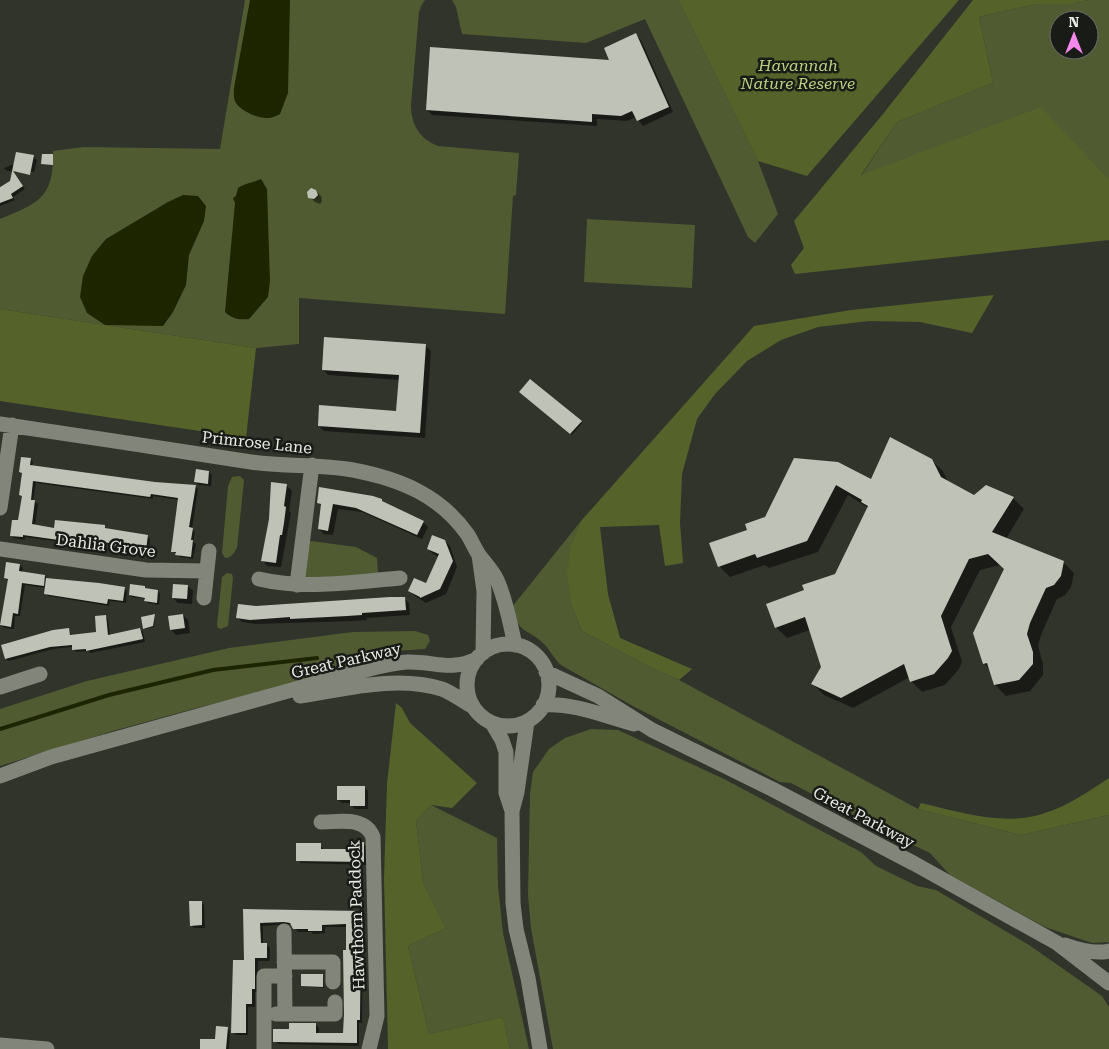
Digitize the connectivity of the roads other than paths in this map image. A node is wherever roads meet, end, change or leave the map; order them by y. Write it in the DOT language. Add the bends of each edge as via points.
graph roads {
  1 [pos="6,424"];
  2 [pos="312,466"];
  3 [pos="0,508"];
  4 [pos="0,549"];
  5 [pos="209,551"];
  6 [pos="479,555"];
  7 [pos="207,571"];
  8 [pos="400,578"];
  9 [pos="260,579"];
  10 [pos="298,585"];
  11 [pos="204,598"];
  12 [pos="515,645"];
  13 [pos="480,656"];
  14 [pos="546,672"];
  15 [pos="40,674"];
  16 [pos="0,687"];
  17 [pos="544,705"];
  18 [pos="472,706"];
  19 [pos="223,708"];
  20 [pos="527,722"];
  21 [pos="492,723"];
  22 [pos="652,730"];
  23 [pos="0,776"];
  24 [pos="512,811"];
  25 [pos="321,822"];
  26 [pos="284,931"];
  27 [pos="1057,943"];
  28 [pos="1109,951"];
  29 [pos="284,969"];
  30 [pos="333,982"];
  31 [pos="1109,983"];
  32 [pos="335,1002"];
  33 [pos="264,1014"];
  34 [pos="285,1014"];
  35 [pos="0,1045"];
  36 [pos="47,1049"];
  37 [pos="264,1049"];
  38 [pos="369,1049"];
  39 [pos="540,1049"];
  1 -- 2 [label="street, Primrose Lane" via="255,462"];
  1 -- 3 [label="street"];
  2 -- 6 [label="street, Primrose Lane" via="365,473 409,485 447,512 468,535"];
  2 -- 10 [label="street"];
  4 -- 7 [label="street, Dahlia Grove" via="146,570"];
  5 -- 7 [label="street"];
  6 -- 12 [label="street, Primrose Lane" via="496,579 504,598"];
  6 -- 13 [label="street, Primrose Lane" via="484,591"];
  7 -- 11 [label="street"];
  8 -- 10 [label="street" via="366,587"];
  9 -- 10 [label="street"];
  12 -- 13 [label="street, Great Parkway" via="498,646"];
  12 -- 14 [label="street, Great Parkway" via="537,657"];
  13 -- 18 [label="street" via="472,665 467,681"];
  13 -- 19 [label="street, Great Parkway" via="466,664 452,666 418,662 392,664"];
  14 -- 17 [label="street" via="548,688"];
  14 -- 22 [label="street, Great Parkway" via="598,696"];
  15 -- 16 [label="street"];
  17 -- 20 [label="street"];
  17 -- 22 [label="street, Great Parkway" via="576,706"];
  18 -- 19 [label="street, Great Parkway" via="444,690 405,683"];
  18 -- 21 [label="street, Great Parkway"];
  19 -- 23 [label="street, Great Parkway" via="51,757"];
  20 -- 21 [label="street" via="509,726"];
  20 -- 24 [label="street"];
  21 -- 24 [label="street" via="506,752 506,793"];
  22 -- 27 [label="street, Great Parkway" via="906,859"];
  24 -- 39 [label="street" via="516,929"];
  25 -- 38 [label="street, Hawthorn Paddock" via="360,822 373,837 377,1016"];
  26 -- 29 [label="street"];
  27 -- 28 [label="street, Great Parkway" via="1080,950"];
  27 -- 31 [label="street, Great Parkway"];
  29 -- 30 [label="street" via="333,962"];
  29 -- 33 [label="street" via="264,976"];
  29 -- 34 [label="street"];
  32 -- 34 [label="street" via="335,1014"];
  33 -- 34 [label="street"];
  33 -- 37 [label="street"];
  35 -- 36 [label="street"];
}
